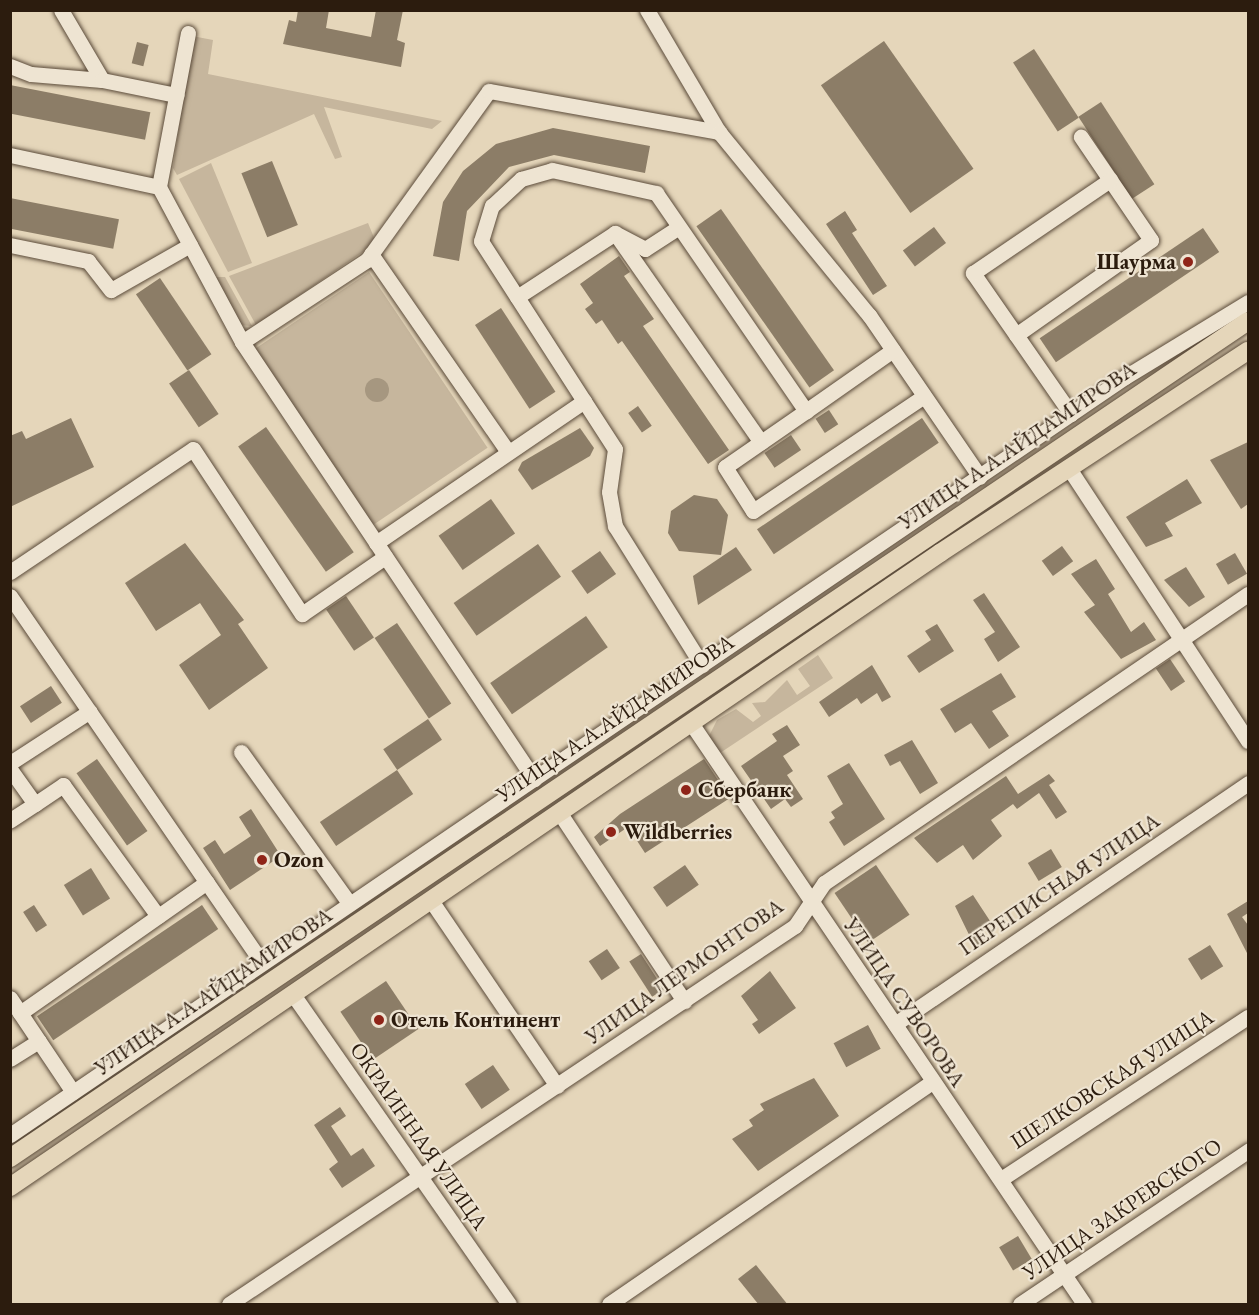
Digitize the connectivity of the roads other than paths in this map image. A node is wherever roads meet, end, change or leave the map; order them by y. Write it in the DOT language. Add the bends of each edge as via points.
graph roads {
  1 [pos="61,10"];
  2 [pos="647,10"];
  3 [pos="188,33"];
  4 [pos="10,66"];
  5 [pos="102,80"];
  6 [pos="177,95"];
  7 [pos="719,132"];
  8 [pos="1081,137"];
  9 [pos="10,155"];
  10 [pos="1110,180"];
  11 [pos="159,187"];
  12 [pos="679,227"];
  13 [pos="615,232"];
  14 [pos="10,245"];
  15 [pos="190,245"];
  16 [pos="371,255"];
  17 [pos="517,297"];
  18 [pos="1248,302"];
  19 [pos="1248,321"];
  20 [pos="1016,335"];
  21 [pos="242,342"];
  22 [pos="893,350"];
  23 [pos="1248,351"];
  24 [pos="924,396"];
  25 [pos="584,401"];
  26 [pos="806,411"];
  27 [pos="1071,414"];
  28 [pos="761,442"];
  29 [pos="508,452"];
  30 [pos="1068,467"];
  31 [pos="980,477"];
  32 [pos="376,543"];
  33 [pos="385,557"];
  34 [pos="10,572"];
  35 [pos="1248,594"];
  36 [pos="10,596"];
  37 [pos="1181,639"];
  38 [pos="702,664"];
  39 [pos="90,711"];
  40 [pos="691,723"];
  41 [pos="1248,741"];
  42 [pos="241,752"];
  43 [pos="10,763"];
  44 [pos="10,769"];
  45 [pos="534,779"];
  46 [pos="1248,783"];
  47 [pos="35,804"];
  48 [pos="559,812"];
  49 [pos="10,820"];
  50 [pos="207,882"];
  51 [pos="430,899"];
  52 [pos="811,902"];
  53 [pos="349,903"];
  54 [pos="158,916"];
  55 [pos="262,962"];
  56 [pos="292,993"];
  57 [pos="10,998"];
  58 [pos="684,1001"];
  59 [pos="20,1013"];
  60 [pos="1248,1017"];
  61 [pos="895,1024"];
  62 [pos="39,1041"];
  63 [pos="10,1059"];
  64 [pos="931,1083"];
  65 [pos="557,1086"];
  66 [pos="73,1092"];
  67 [pos="10,1135"];
  68 [pos="1248,1152"];
  69 [pos="10,1158"];
  70 [pos="421,1179"];
  71 [pos="1001,1179"];
  72 [pos="10,1187"];
  73 [pos="1064,1275"];
  74 [pos="229,1305"];
  75 [pos="509,1305"];
  76 [pos="609,1305"];
  77 [pos="1020,1305"];
  78 [pos="1084,1305"];
  1 -- 5 [label="street"];
  2 -- 7 [label="street"];
  3 -- 6 [label="street"];
  4 -- 5 [label="street" via="31,74"];
  5 -- 6 [label="street"];
  6 -- 11 [label="street"];
  7 -- 16 [label="street" via="489,91"];
  7 -- 22 [label="street"];
  8 -- 10 [label="street"];
  9 -- 11 [label="street"];
  10 -- 20 [label="street" via="1150,240"];
  10 -- 20 [label="street" via="973,273"];
  11 -- 15 [label="street"];
  12 -- 13 [label="street" via="645,249"];
  12 -- 17 [label="street" via="656,193 552,170 521,180 492,206 481,241"];
  12 -- 26 [label="street"];
  13 -- 17 [label="street"];
  13 -- 28 [label="street"];
  14 -- 15 [label="street" via="88,261 111,290"];
  15 -- 21 [label="street"];
  16 -- 21 [label="street"];
  16 -- 29 [label="street"];
  17 -- 25 [label="street"];
  18 -- 27 [label="street"];
  19 -- 69 [label="main road, УЛИЦА А.А.АЙДАМИРОВА"];
  20 -- 27 [label="street"];
  21 -- 32 [label="street"];
  22 -- 24 [label="street"];
  22 -- 26 [label="street"];
  23 -- 30 [label="main road, УЛИЦА А.А.АЙДАМИРОВА"];
  24 -- 28 [label="street" via="753,511 725,467"];
  24 -- 31 [label="street"];
  25 -- 29 [label="street"];
  25 -- 38 [label="street" via="615,449 609,492 615,526"];
  26 -- 28 [label="street"];
  27 -- 31 [label="street"];
  29 -- 32 [label="street"];
  30 -- 37 [label="street"];
  30 -- 40 [label="main road, УЛИЦА А.А.АЙДАМИРОВА"];
  31 -- 38 [label="street"];
  32 -- 33 [label="street"];
  33 -- 34 [label="street" via="302,614 193,449"];
  33 -- 45 [label="street"];
  35 -- 37 [label="street, УЛИЦА ЛЕРМОНТОВА"];
  36 -- 39 [label="street"];
  37 -- 41 [label="street"];
  37 -- 52 [label="street, УЛИЦА ЛЕРМОНТОВА" via="824,883"];
  38 -- 45 [label="street"];
  39 -- 43 [label="street"];
  39 -- 50 [label="street"];
  40 -- 48 [label="main road, УЛИЦА А.А.АЙДАМИРОВА"];
  40 -- 52 [label="street, УЛИЦА СУВОРОВА"];
  42 -- 53 [label="street"];
  44 -- 47 [label="street"];
  45 -- 53 [label="street"];
  46 -- 61 [label="street, ПЕРЕПИСНАЯ УЛИЦА"];
  47 -- 49 [label="street"];
  47 -- 54 [label="street" via="63,785"];
  48 -- 51 [label="main road, УЛИЦА А.А.АЙДАМИРОВА"];
  48 -- 58 [label="street"];
  50 -- 54 [label="street"];
  50 -- 55 [label="street"];
  51 -- 56 [label="main road, УЛИЦА А.А.АЙДАМИРОВА"];
  51 -- 65 [label="street"];
  52 -- 58 [label="street, УЛИЦА ЛЕРМОНТОВА" via="795,926"];
  52 -- 61 [label="street, УЛИЦА СУВОРОВА"];
  53 -- 55 [label="street"];
  54 -- 59 [label="street"];
  55 -- 66 [label="street"];
  56 -- 70 [label="street, ОКРАИННАЯ УЛИЦА"];
  56 -- 72 [label="main road, УЛИЦА А.А.АЙДАМИРОВА"];
  57 -- 59 [label="street"];
  58 -- 65 [label="street, УЛИЦА ЛЕРМОНТОВА"];
  59 -- 62 [label="street"];
  60 -- 71 [label="street, ШЕЛКОВСКАЯ УЛИЦА"];
  61 -- 64 [label="street, УЛИЦА СУВОРОВА"];
  62 -- 63 [label="street"];
  62 -- 66 [label="street"];
  64 -- 71 [label="street, УЛИЦА СУВОРОВА"];
  64 -- 76 [label="street"];
  65 -- 70 [label="street, УЛИЦА ЛЕРМОНТОВА"];
  66 -- 67 [label="street"];
  68 -- 73 [label="street, УЛИЦА ЗАКРЕВСКОГО"];
  70 -- 74 [label="street, УЛИЦА ЛЕРМОНТОВА"];
  70 -- 75 [label="street, ОКРАИННАЯ УЛИЦА"];
  71 -- 73 [label="street, УЛИЦА СУВОРОВА"];
  73 -- 77 [label="street, УЛИЦА ЗАКРЕВСКОГО"];
  73 -- 78 [label="street, УЛИЦА СУВОРОВА"];
}
